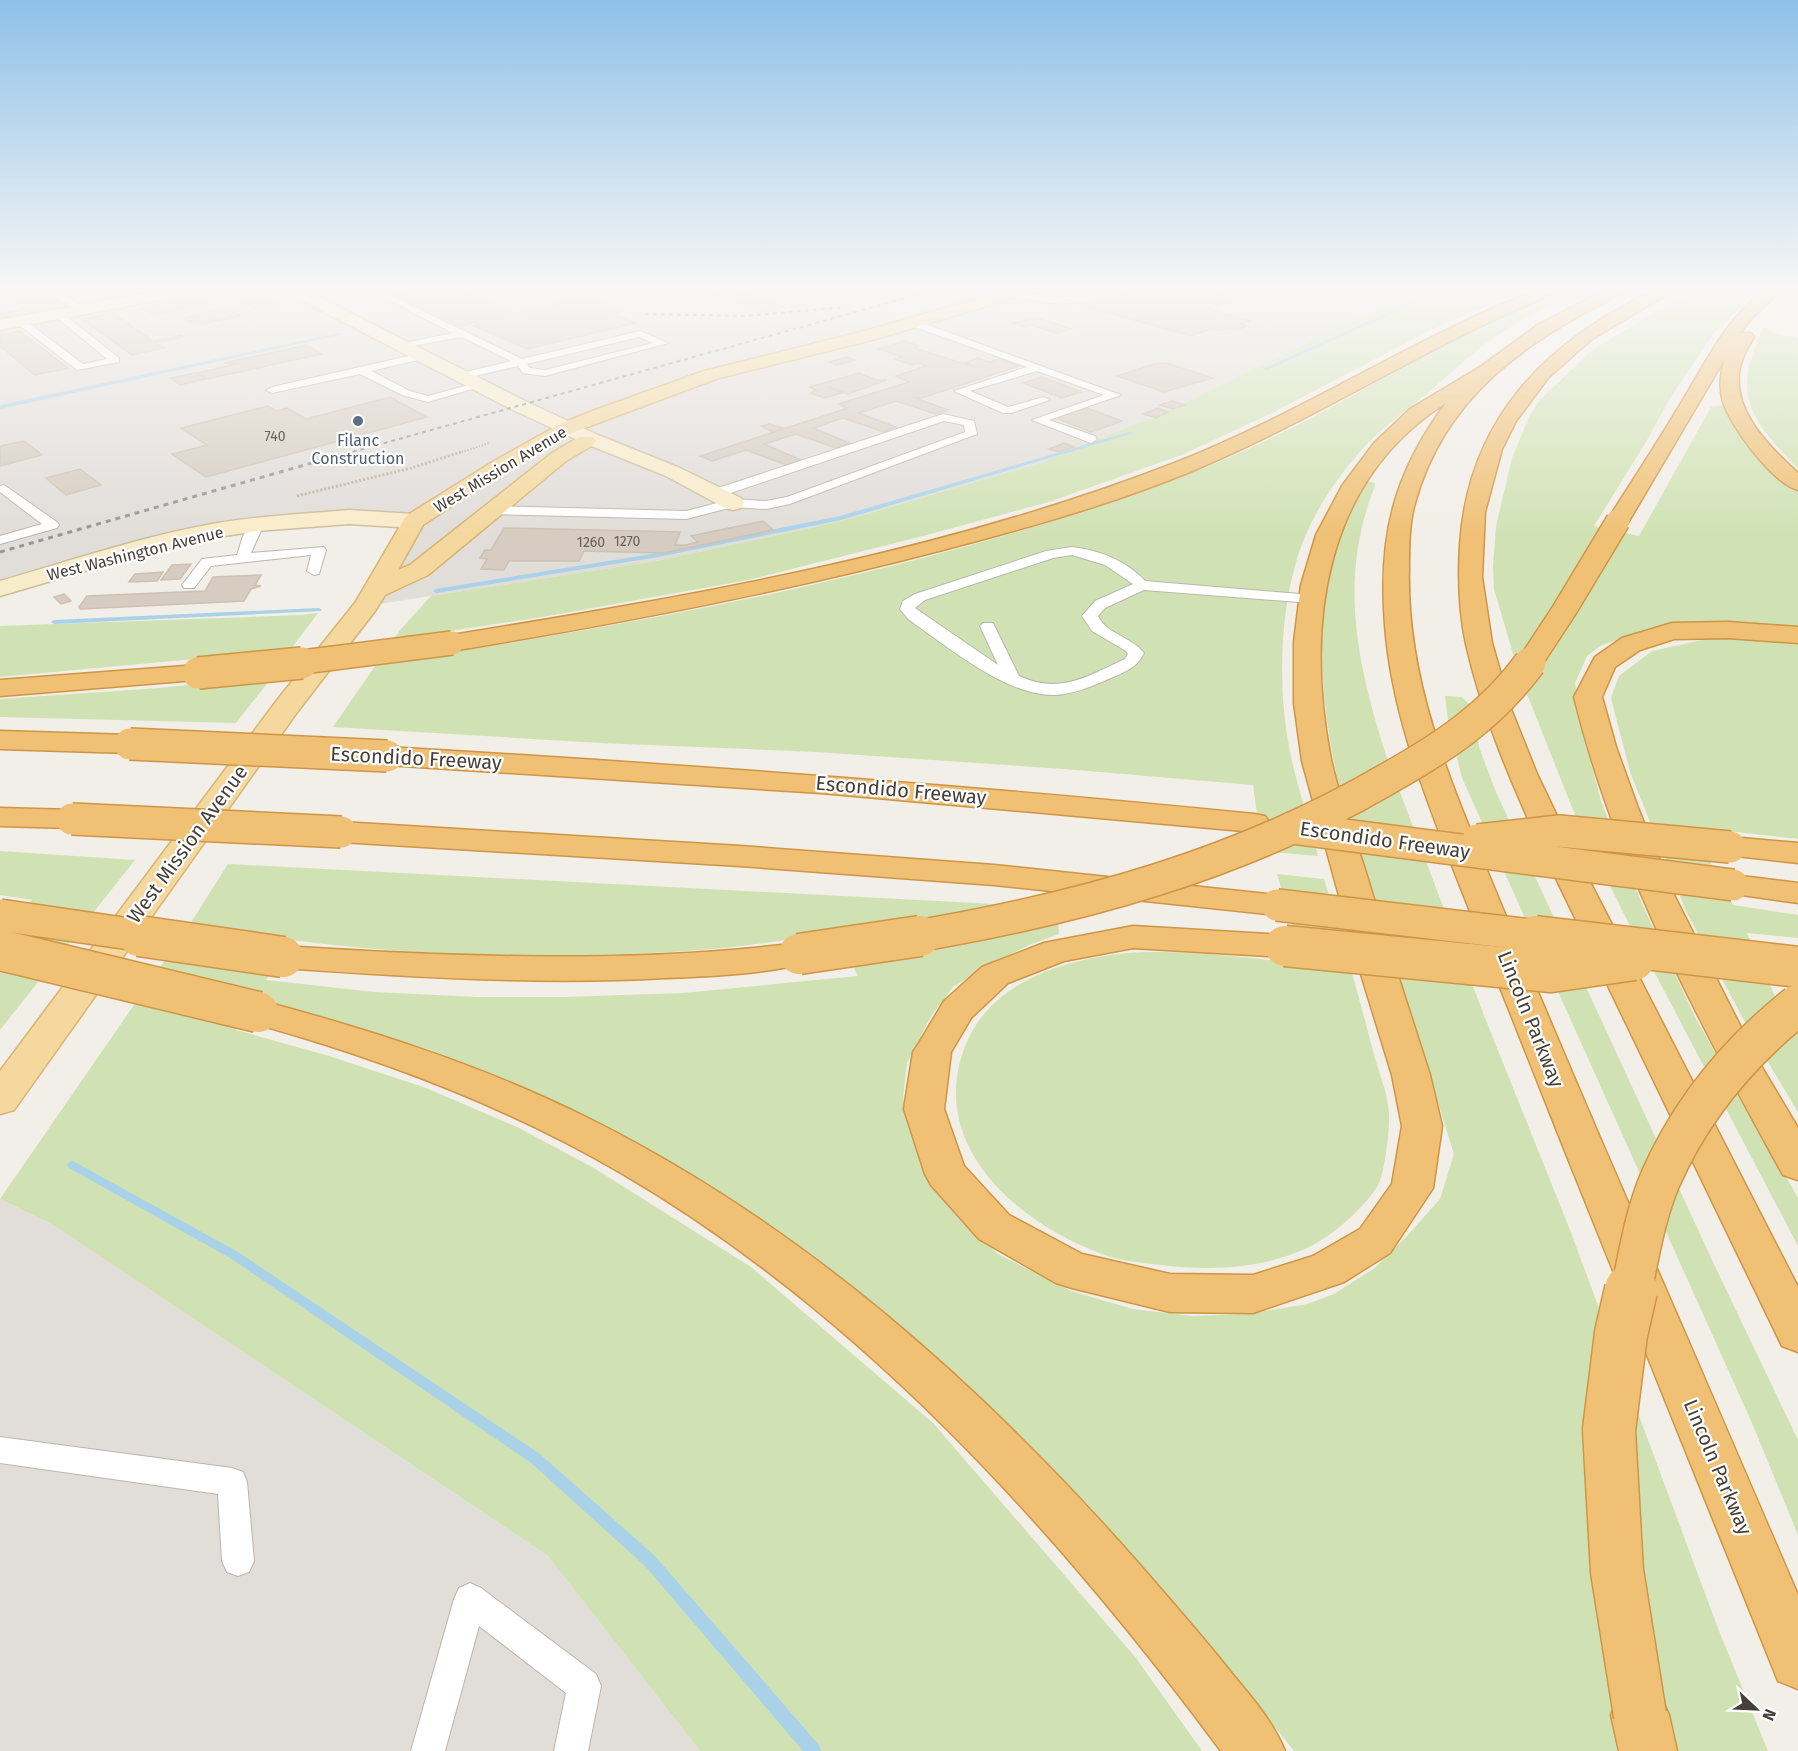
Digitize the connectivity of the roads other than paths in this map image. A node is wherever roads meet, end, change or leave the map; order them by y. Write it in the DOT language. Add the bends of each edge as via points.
graph roads {
  1 [pos="1483,372"];
  2 [pos="349,373"];
  3 [pos="366,373"];
  4 [pos="455,373"];
  5 [pos="476,373"];
  6 [pos="719,373"];
  7 [pos="763,373"];
  8 [pos="1023,373"];
  9 [pos="1051,373"];
  10 [pos="1377,373"];
  11 [pos="1482,373"];
  12 [pos="1541,373"];
  13 [pos="1708,373"];
  14 [pos="1731,373"];
  15 [pos="462,376"];
  16 [pos="480,386"];
  17 [pos="272,390"];
  18 [pos="1044,400"];
  19 [pos="567,428"];
  20 [pos="1091,438"];
  21 [pos="591,439"];
  22 [pos="1798,484"];
  23 [pos="4,489"];
  24 [pos="724,499"];
  25 [pos="492,510"];
  26 [pos="414,521"];
  27 [pos="257,524"];
  28 [pos="0,540"];
  29 [pos="242,559"];
  30 [pos="314,571"];
  31 [pos="189,585"];
  32 [pos="1141,585"];
  33 [pos="0,589"];
  34 [pos="375,590"];
  35 [pos="1312,599"];
  36 [pos="988,626"];
  37 [pos="1798,635"];
  38 [pos="1013,680"];
  39 [pos="0,688"];
  40 [pos="0,740"];
  41 [pos="0,817"];
  42 [pos="1430,846"];
  43 [pos="1798,853"];
  44 [pos="1798,893"];
  45 [pos="0,915"];
  46 [pos="0,950"];
  47 [pos="1677,954"];
  48 [pos="1798,967"];
  49 [pos="1798,1005"];
  50 [pos="0,1100"];
  51 [pos="1798,1164"];
  52 [pos="1798,1332"];
  53 [pos="0,1450"];
  54 [pos="238,1561"];
  55 [pos="1798,1661"];
  56 [pos="428,1751"];
  57 [pos="571,1751"];
  58 [pos="1256,1751"];
  59 [pos="1648,1751"];
  1 -- 55 [label="highway, Lincoln Parkway" via="1430,438 1403,505 1396,560 1396,604 1400,652 1413,714 1438,789 1515,983"];
  2 -- 17 [label="lane"];
  3 -- 16 [label="lane" via="406,393 429,399"];
  4 -- 15 [label="street"];
  5 -- 15 [label="lane"];
  6 -- 19 [label="main road, West Mission Avenue"];
  7 -- 21 [label="main road, West Mission Avenue"];
  8 -- 18 [label="lane" via="960,392 1007,411"];
  9 -- 20 [label="lane" via="1115,395 1038,420"];
  10 -- 39 [label="highway, bridge" via="1221,452 1168,472 1021,522 800,578 638,612 452,643 198,673"];
  11 -- 35 [label="highway" via="1417,413 1382,446 1353,486 1328,534"];
  12 -- 52 [label="highway" via="1502,426 1476,493 1470,579 1484,661 1532,795"];
  13 -- 45 [label="highway, bridge" via="1540,649 1506,694 1463,732 1371,790 1304,825 1201,867 1044,913 895,941 705,965 461,968 283,957"];
  14 -- 22 [label="highway" via="1730,394 1746,430 1761,450"];
  15 -- 16 [label="street"];
  16 -- 19 [label="street"];
  19 -- 21 [label="street"];
  19 -- 26 [label="main road, West Mission Avenue"];
  21 -- 24 [label="street" via="674,472"];
  21 -- 25 [label="main road, West Mission Avenue" via="559,457"];
  23 -- 28 [label="lane" via="52,525"];
  24 -- 24 [label="lane" via="766,505 790,500 971,434 970,423 943,417"];
  24 -- 25 [label="lane" via="686,515"];
  25 -- 34 [label="main road, West Mission Avenue" via="419,570"];
  26 -- 27 [label="street, West Washington Avenue" via="349,517"];
  26 -- 34 [label="main road, West Mission Avenue"];
  27 -- 29 [label="lane"];
  27 -- 33 [label="street, West Washington Avenue" via="171,540"];
  29 -- 30 [label="lane" via="319,550"];
  29 -- 31 [label="lane" via="207,562"];
  32 -- 35 [label="lane"];
  32 -- 38 [label="lane" via="1098,605 1090,616 1093,624 1134,649 1132,662 1070,688 1040,689"];
  32 -- 38 [label="lane" via="1136,578 1095,555 1072,551 1051,554 908,604 913,616"];
  34 -- 50 [label="main road, West Mission Avenue"];
  35 -- 47 [label="highway, bridge" via="1307,642 1308,703 1317,761 1375,961 1411,1075 1422,1126 1412,1188 1375,1241 1328,1269 1253,1294 1170,1293 1072,1270 994,1227 946,1174 924,1109 932,1052 957,1010 995,975 1056,951 1133,937 1285,946 1551,972"];
  36 -- 38 [label="lane"];
  37 -- 51 [label="highway" via="1672,631 1631,644 1604,663 1588,697 1622,808 1658,897 1738,1059"];
  40 -- 42 [label="highway, Escondido Freeway, bridge" via="663,771 978,796 1254,823"];
  41 -- 47 [label="highway, bridge" via="341,832 982,874 1276,904"];
  42 -- 43 [label="highway, bridge" via="1559,831"];
  42 -- 44 [label="highway, Escondido Freeway, bridge"];
  46 -- 58 [label="highway, bridge" via="309,1024 404,1055 517,1101 647,1170 748,1234 864,1324 976,1425 1095,1553 1226,1708"];
  47 -- 48 [label="highway, bridge"];
  49 -- 59 [label="highway, bridge" via="1769,1028 1711,1092 1685,1130 1659,1182 1621,1334 1609,1430 1617,1571"];
  53 -- 54 [label="lane" via="232,1482"];
  56 -- 57 [label="lane" via="470,1599 584,1686"];
}
